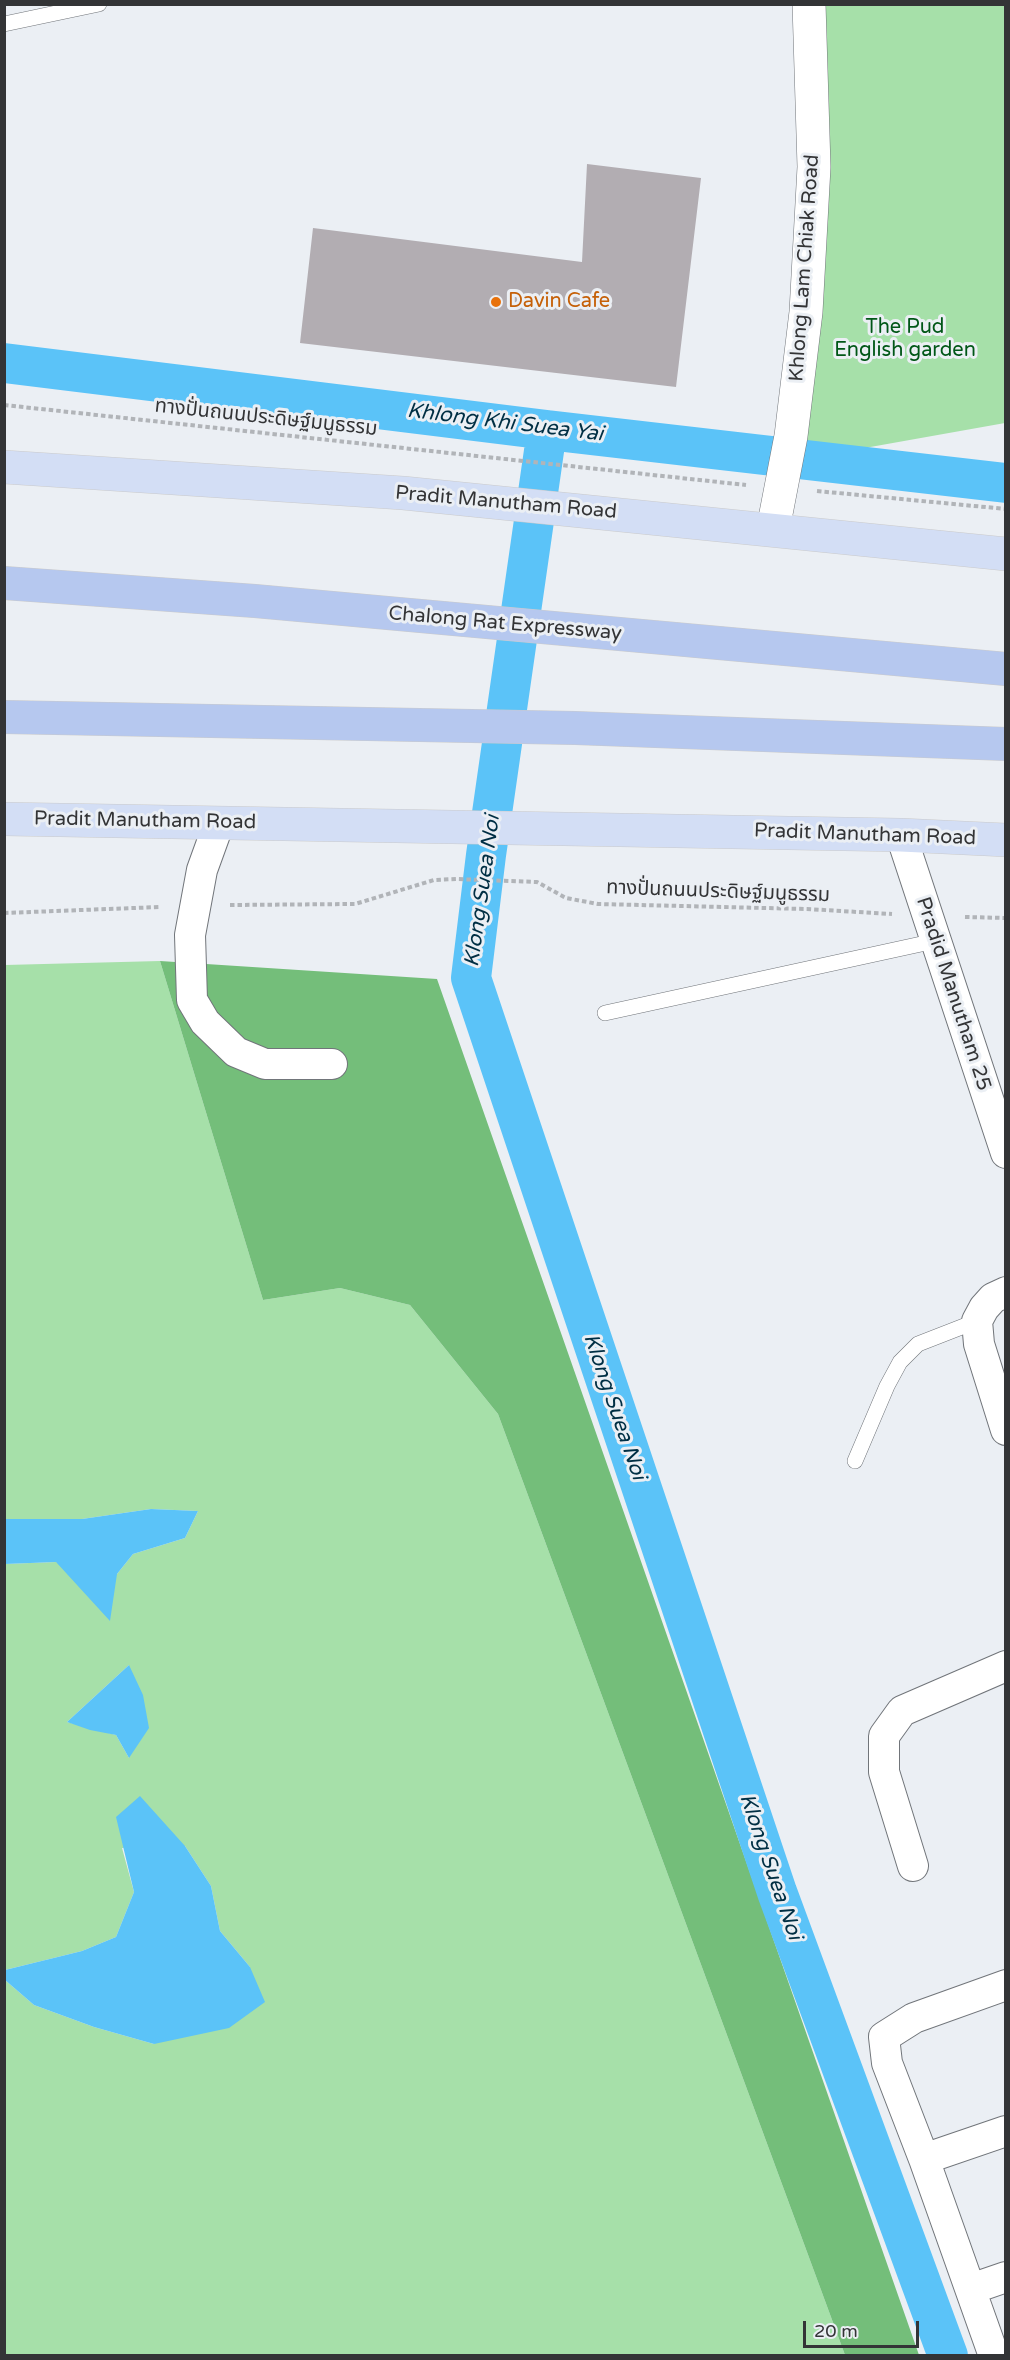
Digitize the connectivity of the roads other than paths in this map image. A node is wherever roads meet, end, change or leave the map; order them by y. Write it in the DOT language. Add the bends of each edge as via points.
graph roads {
  1 [pos="99,4"];
  2 [pos="809,4"];
  3 [pos="4,24"];
  4 [pos="4,465"];
  5 [pos="773,529"];
  6 [pos="1005,554"];
  7 [pos="4,583"];
  8 [pos="1005,669"];
  9 [pos="4,717"];
  10 [pos="1005,744"];
  11 [pos="4,819"];
  12 [pos="219,823"];
  13 [pos="901,835"];
  14 [pos="1005,840"];
  15 [pos="932,929"];
  16 [pos="605,1013"];
  17 [pos="332,1064"];
  18 [pos="1005,1153"];
  19 [pos="1005,1292"];
  20 [pos="977,1321"];
  21 [pos="1005,1430"];
  22 [pos="855,1461"];
  23 [pos="1005,1666"];
  24 [pos="913,1866"];
  25 [pos="1005,1985"];
  26 [pos="1005,2131"];
  27 [pos="924,2159"];
  28 [pos="1005,2277"];
  29 [pos="971,2289"];
  30 [pos="994,2355"];
  1 -- 3 [label="lane"];
  2 -- 5 [label="street, Khlong Lam Chiak Road" via="814,167 806,312"];
  4 -- 5 [label="main road, Pradit Manutham Road" via="404,493"];
  5 -- 6 [label="main road, Pradit Manutham Road"];
  7 -- 8 [label="highway, Chalong Rat Expressway" via="255,601"];
  9 -- 10 [label="highway" via="575,728"];
  11 -- 12 [label="main road, Pradit Manutham Road"];
  12 -- 13 [label="main road, Pradit Manutham Road"];
  12 -- 17 [label="street" via="202,870 190,935 192,1000 205,1022 236,1052 265,1064"];
  13 -- 14 [label="main road, Pradit Manutham Road"];
  13 -- 15 [label="street, Pradid Manutham 25"];
  15 -- 16 [label="lane"];
  15 -- 18 [label="street, Pradid Manutham 25"];
  19 -- 20 [label="street" via="993,1298"];
  20 -- 21 [label="street" via="979,1344"];
  20 -- 22 [label="lane" via="918,1344 900,1362"];
  23 -- 24 [label="street" via="902,1711 885,1736 884,1772"];
  25 -- 27 [label="street" via="914,2019 884,2037 887,2063"];
  26 -- 27 [label="street"];
  27 -- 29 [label="street"];
  28 -- 29 [label="street"];
  29 -- 30 [label="street"];
}
